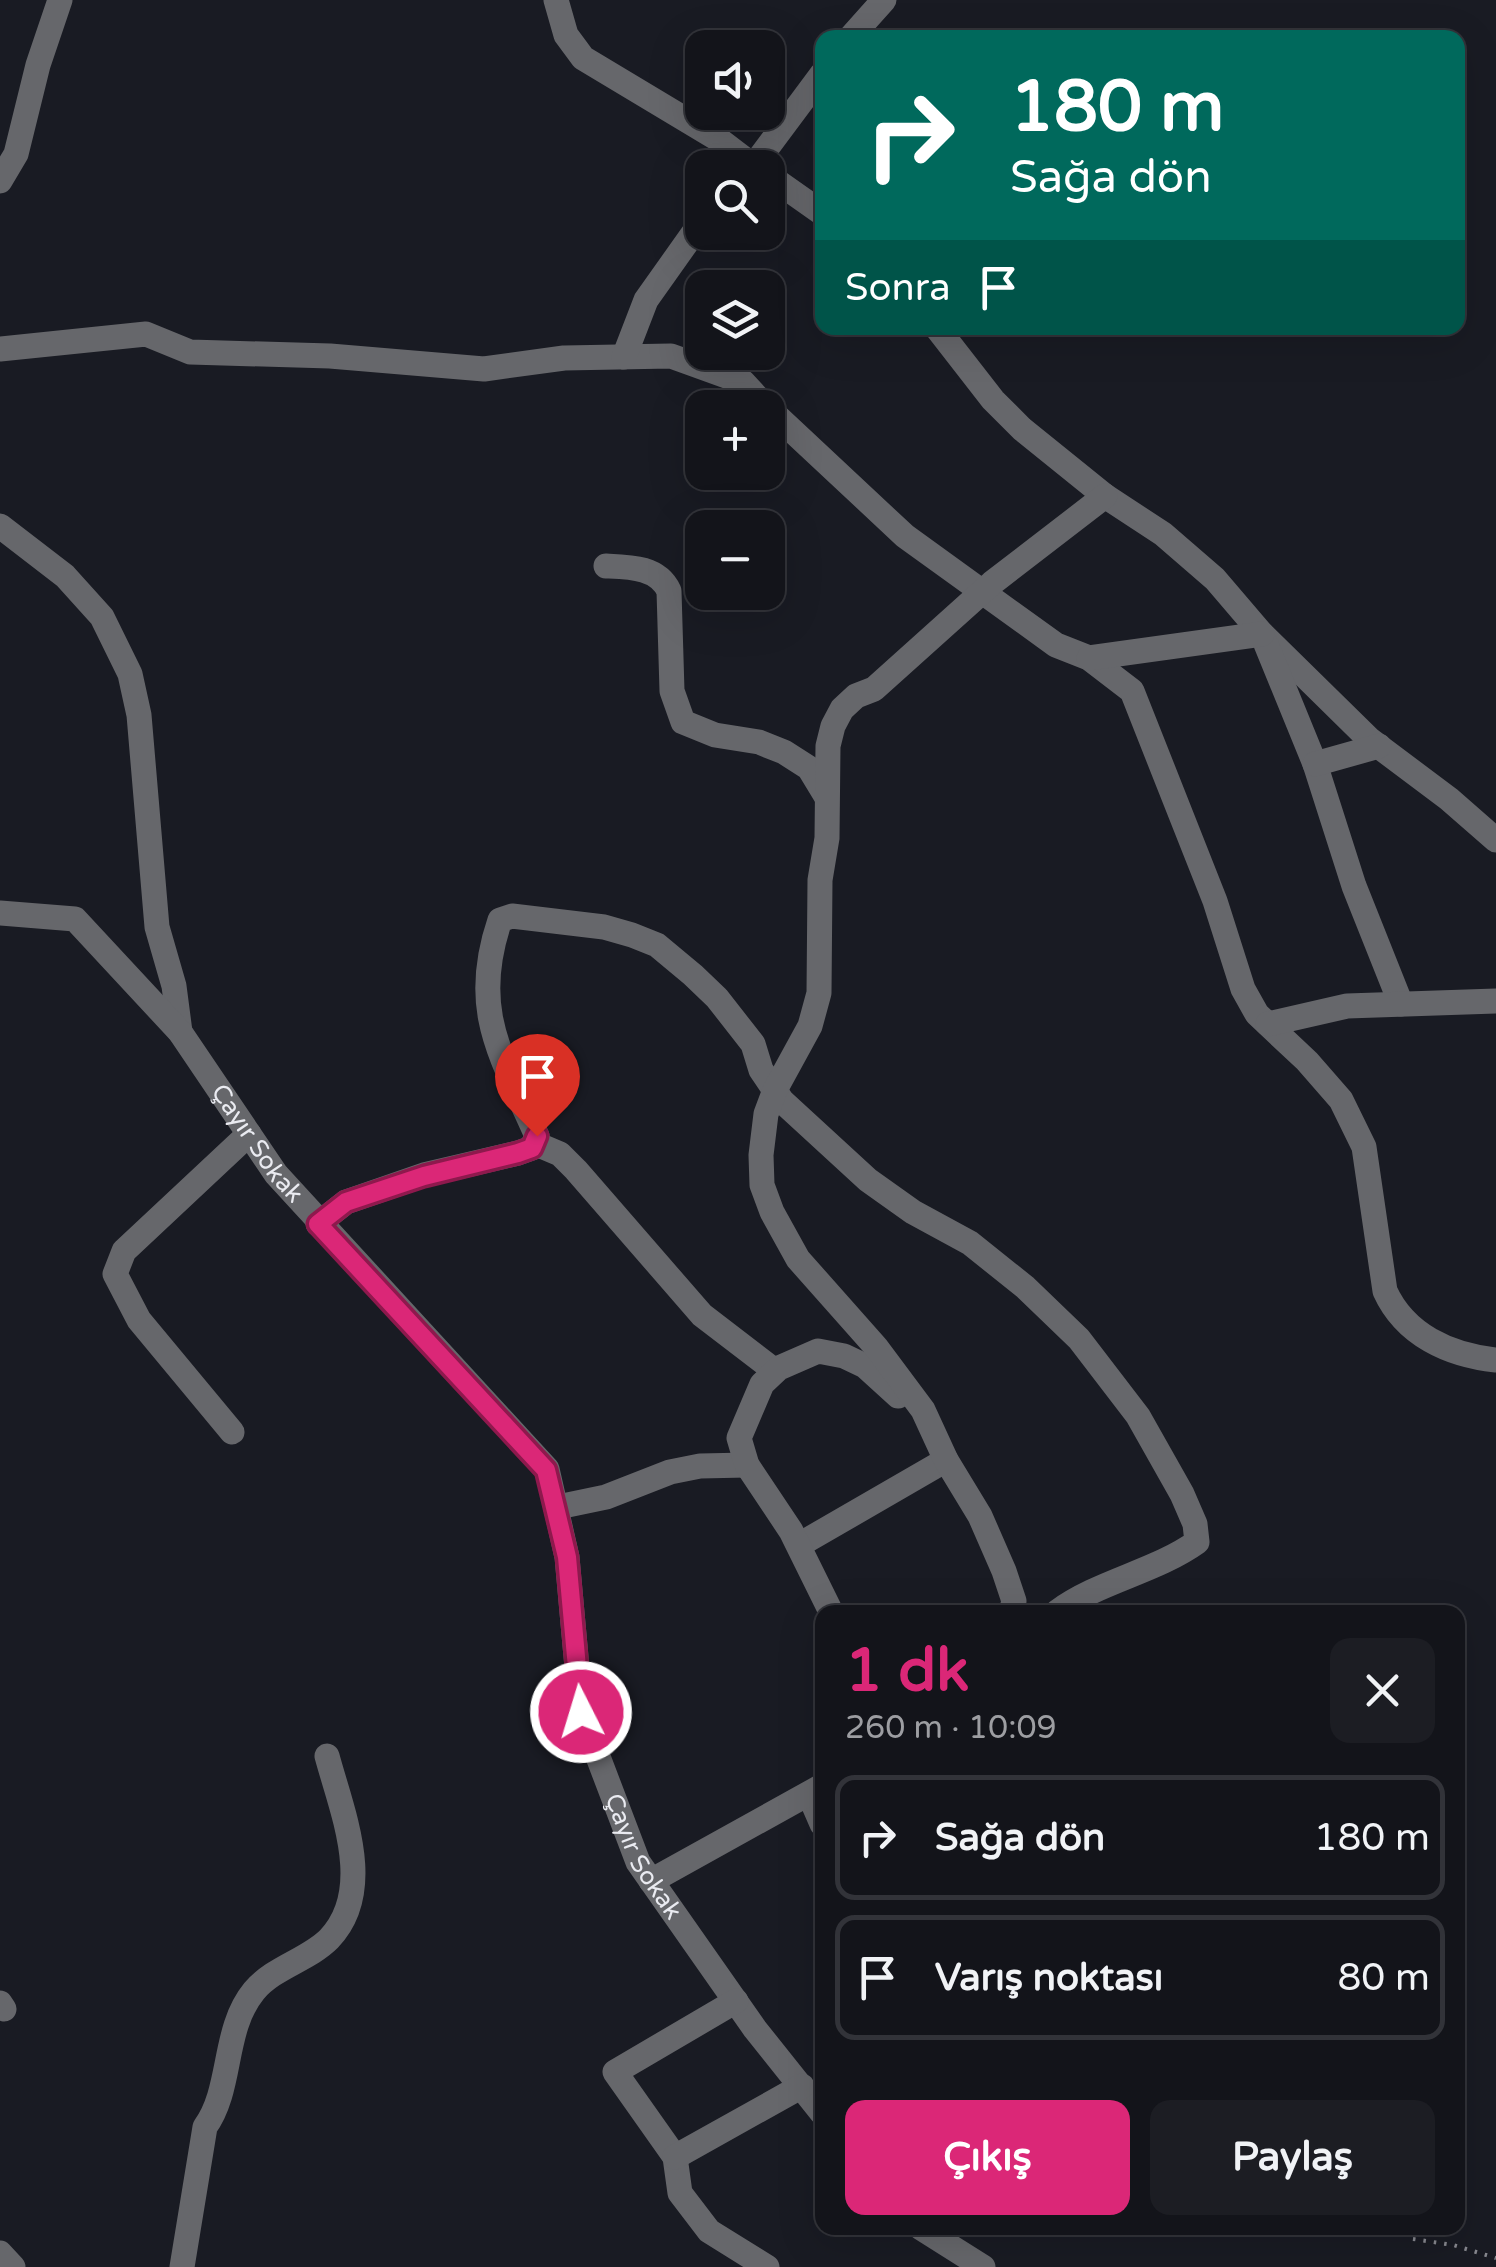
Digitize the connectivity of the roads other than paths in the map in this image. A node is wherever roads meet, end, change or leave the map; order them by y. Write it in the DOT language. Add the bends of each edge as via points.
graph roads {
  1 [pos="60,0"];
  2 [pos="556,0"];
  3 [pos="884,0"];
  4 [pos="857,30"];
  5 [pos="815,84"];
  6 [pos="731,150"];
  7 [pos="770,150"];
  8 [pos="0,181"];
  9 [pos="785,188"];
  10 [pos="815,207"];
  11 [pos="685,245"];
  12 [pos="943,335"];
  13 [pos="0,349"];
  14 [pos="624,357"];
  15 [pos="750,390"];
  16 [pos="785,425"];
  17 [pos="1105,496"];
  18 [pos="0,526"];
  19 [pos="606,566"];
  20 [pos="982,591"];
  21 [pos="1262,634"];
  22 [pos="1089,658"];
  23 [pos="1379,746"];
  24 [pos="1315,764"];
  25 [pos="829,801"];
  26 [pos="1496,840"];
  27 [pos="0,913"];
  28 [pos="1496,1001"];
  29 [pos="1401,1004"];
  30 [pos="1268,1024"];
  31 [pos="180,1032"];
  32 [pos="775,1090"];
  33 [pos="248,1134"];
  34 [pos="534,1143"];
  35 [pos="318,1224"];
  36 [pos="1496,1360"];
  37 [pos="775,1371"];
  38 [pos="232,1432"];
  39 [pos="941,1448"];
  40 [pos="746,1465"];
  41 [pos="558,1507"];
  42 [pos="798,1545"];
  43 [pos="828,1605"];
  44 [pos="1013,1605"];
  45 [pos="1069,1605"];
  46 [pos="327,1756"];
  47 [pos="815,1791"];
  48 [pos="651,1881"];
  49 [pos="736,2001"];
  50 [pos="802,2086"];
  51 [pos="815,2103"];
  52 [pos="675,2157"];
  53 [pos="942,2235"];
  54 [pos="0,2253"];
  55 [pos="12,2267"];
  56 [pos="182,2267"];
  57 [pos="767,2267"];
  58 [pos="983,2267"];
  1 -- 8 [label="street" via="16,154"];
  2 -- 6 [label="street" via="566,36 583,58"];
  3 -- 4 [label="street"];
  5 -- 7 [label="street"];
  9 -- 10 [label="street"];
  11 -- 14 [label="street" via="646,300"];
  12 -- 17 [label="street" via="1003,410"];
  13 -- 14 [label="street" via="146,334 190,352 484,369"];
  14 -- 15 [label="street" via="670,356"];
  16 -- 20 [label="street" via="905,536"];
  17 -- 20 [label="street"];
  17 -- 21 [label="street" via="1164,534"];
  18 -- 31 [label="street" via="65,576 102,617 130,674 157,926"];
  19 -- 25 [label="street" via="664,580 672,691 683,722 784,752 809,768"];
  20 -- 22 [label="street" via="1056,645"];
  20 -- 25 [label="street" via="874,689 842,709 828,746"];
  21 -- 22 [label="street"];
  21 -- 23 [label="street"];
  21 -- 24 [label="street"];
  22 -- 30 [label="street" via="1132,691 1243,989"];
  23 -- 24 [label="street"];
  23 -- 26 [label="street"];
  24 -- 29 [label="street"];
  25 -- 32 [label="street" via="819,993 810,1026"];
  27 -- 31 [label="street, Çayır Sokak" via="75,920"];
  28 -- 29 [label="street"];
  29 -- 30 [label="street" via="1347,1006"];
  30 -- 36 [label="street" via="1341,1100 1356,1128 1393,1308 1430,1341"];
  31 -- 33 [label="street, Çayır Sokak"];
  32 -- 34 [label="street" via="753,1044 717,998 657,946 604,927 512,916 500,920 492,943 487,1014 496,1050 537,1136"];
  32 -- 39 [label="street" via="761,1156 772,1212 798,1259 923,1410"];
  32 -- 45 [label="street" via="868,1180 970,1243 1026,1288 1079,1338 1138,1416 1182,1494 1196,1542"];
  33 -- 35 [label="street, Çayır Sokak"];
  33 -- 38 [label="street" via="124,1251 115,1274 139,1320"];
  34 -- 35 [label="street" via="346,1202"];
  34 -- 37 [label="street" via="560,1154 702,1315"];
  35 -- 41 [label="street, Çayır Sokak" via="546,1470"];
  37 -- 39 [label="street" via="818,1350 844,1356 889,1386"];
  37 -- 40 [label="street" via="762,1384 739,1438"];
  39 -- 42 [label="street"];
  39 -- 44 [label="street" via="980,1516"];
  40 -- 41 [label="street" via="670,1472"];
  40 -- 42 [label="street"];
  41 -- 48 [label="street, Çayır Sokak" via="581,1712"];
  42 -- 43 [label="street"];
  46 -- 56 [label="street" via="352,1852 350,1909 328,1940 253,1991 233,2030 214,2114 205,2127"];
  47 -- 48 [label="street"];
  48 -- 49 [label="street, Çayır Sokak"];
  49 -- 50 [label="street, Çayır Sokak"];
  49 -- 52 [label="street" via="615,2072"];
  50 -- 51 [label="street, Çayır Sokak"];
  50 -- 52 [label="street"];
  52 -- 57 [label="street" via="680,2193 710,2231"];
  53 -- 58 [label="street"];
  54 -- 55 [label="street"];
}
